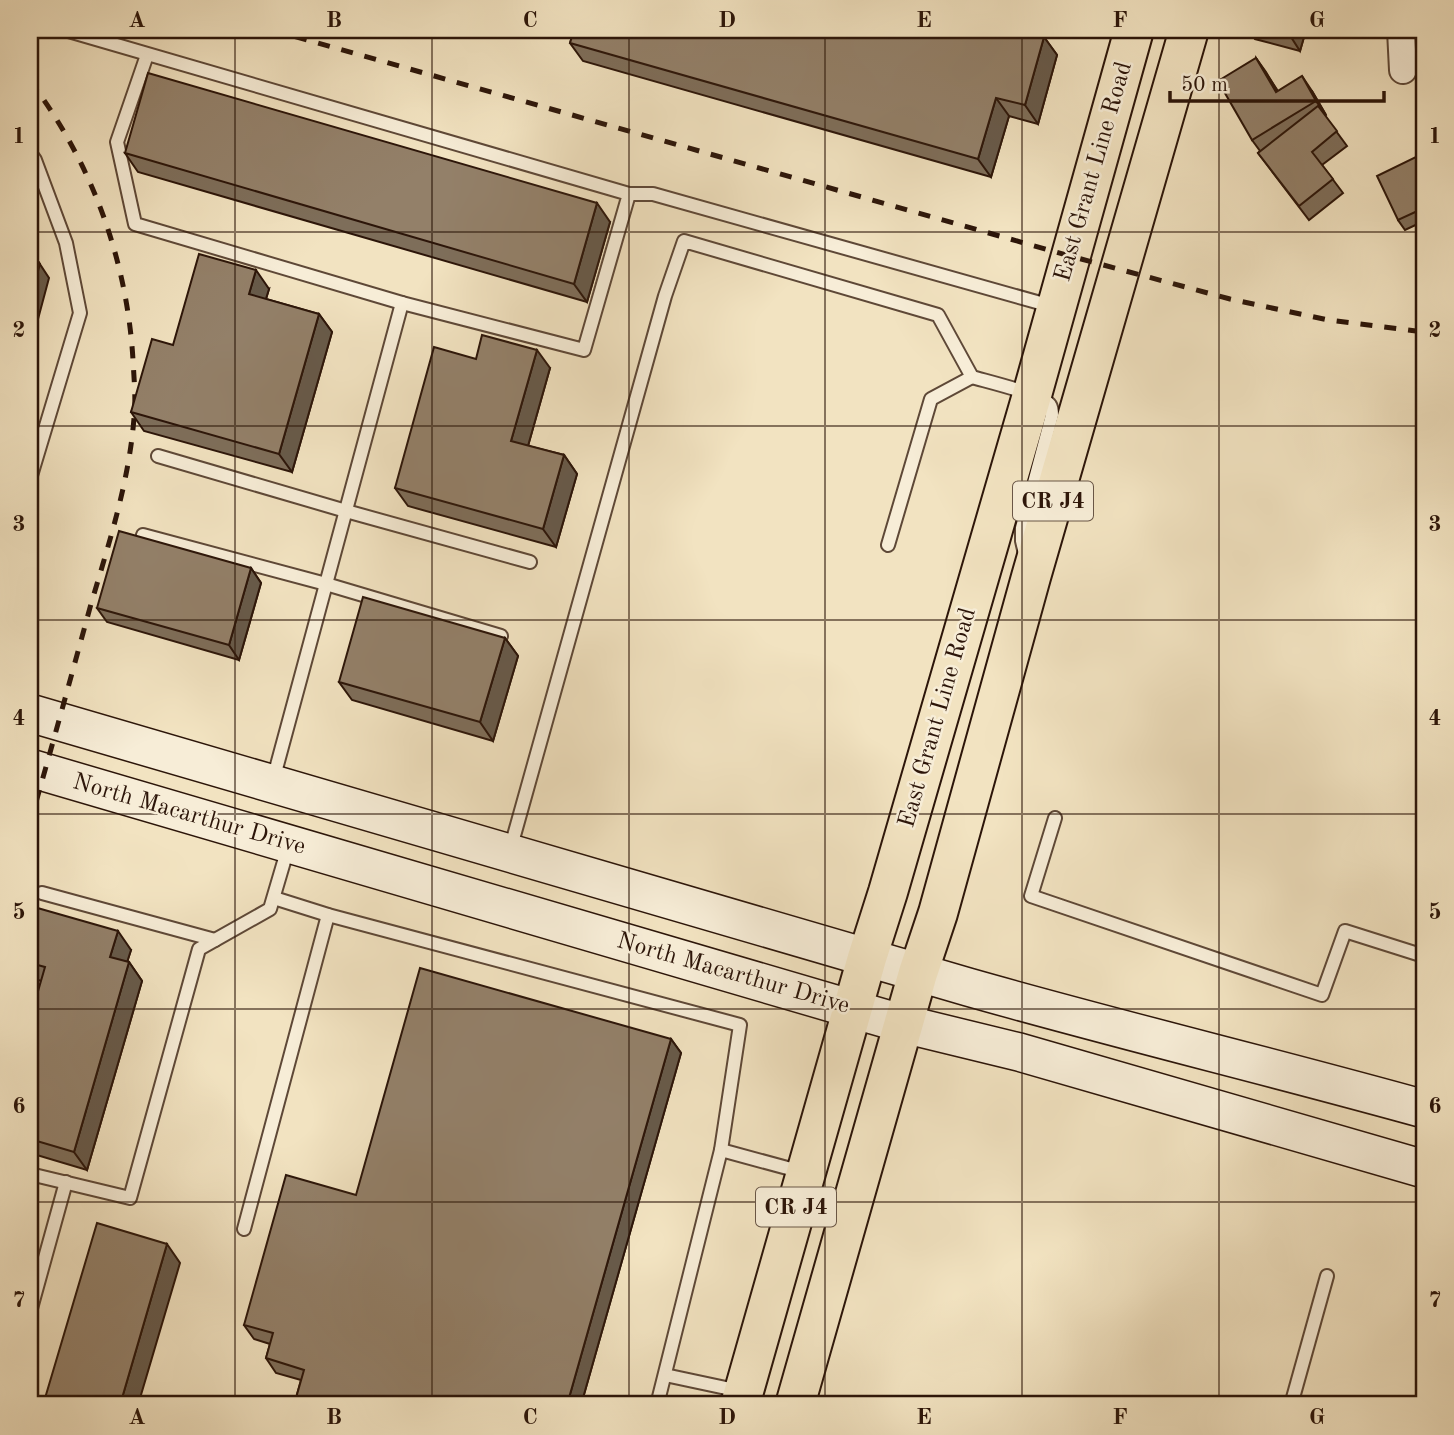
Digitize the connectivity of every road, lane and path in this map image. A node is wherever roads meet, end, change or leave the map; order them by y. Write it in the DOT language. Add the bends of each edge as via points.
graph roads {
  1 [pos="65,30"];
  2 [pos="1134,30"];
  3 [pos="1189,30"];
  4 [pos="1401,30"];
  5 [pos="147,55"];
  6 [pos="1403,70"];
  7 [pos="30,153"];
  8 [pos="629,194"];
  9 [pos="402,303"];
  10 [pos="1055,307"];
  11 [pos="972,377"];
  12 [pos="1031,395"];
  13 [pos="158,456"];
  14 [pos="30,479"];
  15 [pos="346,511"];
  16 [pos="143,535"];
  17 [pos="888,545"];
  18 [pos="530,562"];
  19 [pos="1031,577"];
  20 [pos="326,584"];
  21 [pos="501,636"];
  22 [pos="30,713"];
  23 [pos="37,770"];
  24 [pos="281,786"];
  25 [pos="1055,818"];
  26 [pos="289,844"];
  27 [pos="509,854"];
  28 [pos="42,893"];
  29 [pos="274,898"];
  30 [pos="328,915"];
  31 [pos="215,940"];
  32 [pos="1424,956"];
  33 [pos="867,958"];
  34 [pos="918,973"];
  35 [pos="852,1009"];
  36 [pos="904,1024"];
  37 [pos="1424,1109"];
  38 [pos="721,1150"];
  39 [pos="1424,1169"];
  40 [pos="806,1172"];
  41 [pos="30,1174"];
  42 [pos="66,1182"];
  43 [pos="244,1229"];
  44 [pos="1326,1276"];
  45 [pos="30,1311"];
  46 [pos="665,1376"];
  47 [pos="742,1398"];
  48 [pos="657,1405"];
  49 [pos="795,1405"];
  50 [pos="1291,1405"];
  1 -- 5 [label="lane"];
  2 -- 10 [label="main road, East Grant Line Road / CR J4"];
  3 -- 19 [label="main road, East Grant Line Road / CR J4"];
  4 -- 6 [label="street"];
  5 -- 8 [label="lane"];
  5 -- 9 [label="lane" via="117,142 135,224"];
  7 -- 14 [label="lane" via="66,243 80,313"];
  8 -- 9 [label="lane" via="584,350"];
  8 -- 10 [label="lane" via="653,194"];
  9 -- 15 [label="lane"];
  10 -- 12 [label="main road, East Grant Line Road / CR J4"];
  11 -- 12 [label="lane"];
  11 -- 17 [label="lane" via="931,399"];
  11 -- 27 [label="lane" via="938,315 684,241"];
  12 -- 19 [label="lane" via="1049,402 1052,415 1022,528"];
  12 -- 33 [label="main road, East Grant Line Road / CR J4"];
  13 -- 15 [label="lane"];
  15 -- 18 [label="lane"];
  15 -- 20 [label="lane"];
  16 -- 20 [label="lane"];
  19 -- 34 [label="main road, East Grant Line Road / CR J4"];
  20 -- 21 [label="lane"];
  20 -- 24 [label="lane"];
  22 -- 24 [label="main road"];
  23 -- 26 [label="main road, North Macarthur Drive"];
  24 -- 27 [label="main road"];
  25 -- 32 [label="lane" via="1031,896 1322,995 1345,931"];
  26 -- 29 [label="lane"];
  26 -- 35 [label="main road, North Macarthur Drive"];
  27 -- 33 [label="main road"];
  28 -- 31 [label="lane"];
  29 -- 30 [label="lane"];
  29 -- 31 [label="lane" via="270,909"];
  30 -- 38 [label="lane" via="740,1025"];
  30 -- 43 [label="lane"];
  31 -- 42 [label="lane" via="199,949 130,1198"];
  33 -- 34 [label="main road"];
  33 -- 35 [label="main road, East Grant Line Road / CR J4"];
  34 -- 36 [label="main road, East Grant Line Road / CR J4"];
  34 -- 37 [label="main road"];
  35 -- 36 [label="main road, North Macarthur Drive"];
  35 -- 40 [label="main road, East Grant Line Road / CR J4"];
  36 -- 39 [label="main road, North Macarthur Drive" via="1019,1052"];
  36 -- 49 [label="main road, East Grant Line Road / CR J4"];
  38 -- 40 [label="lane"];
  38 -- 46 [label="lane"];
  40 -- 47 [label="main road, East Grant Line Road / CR J4"];
  41 -- 42 [label="lane"];
  42 -- 45 [label="lane"];
  44 -- 50 [label="lane"];
  46 -- 47 [label="lane"];
  46 -- 48 [label="lane"];
}
